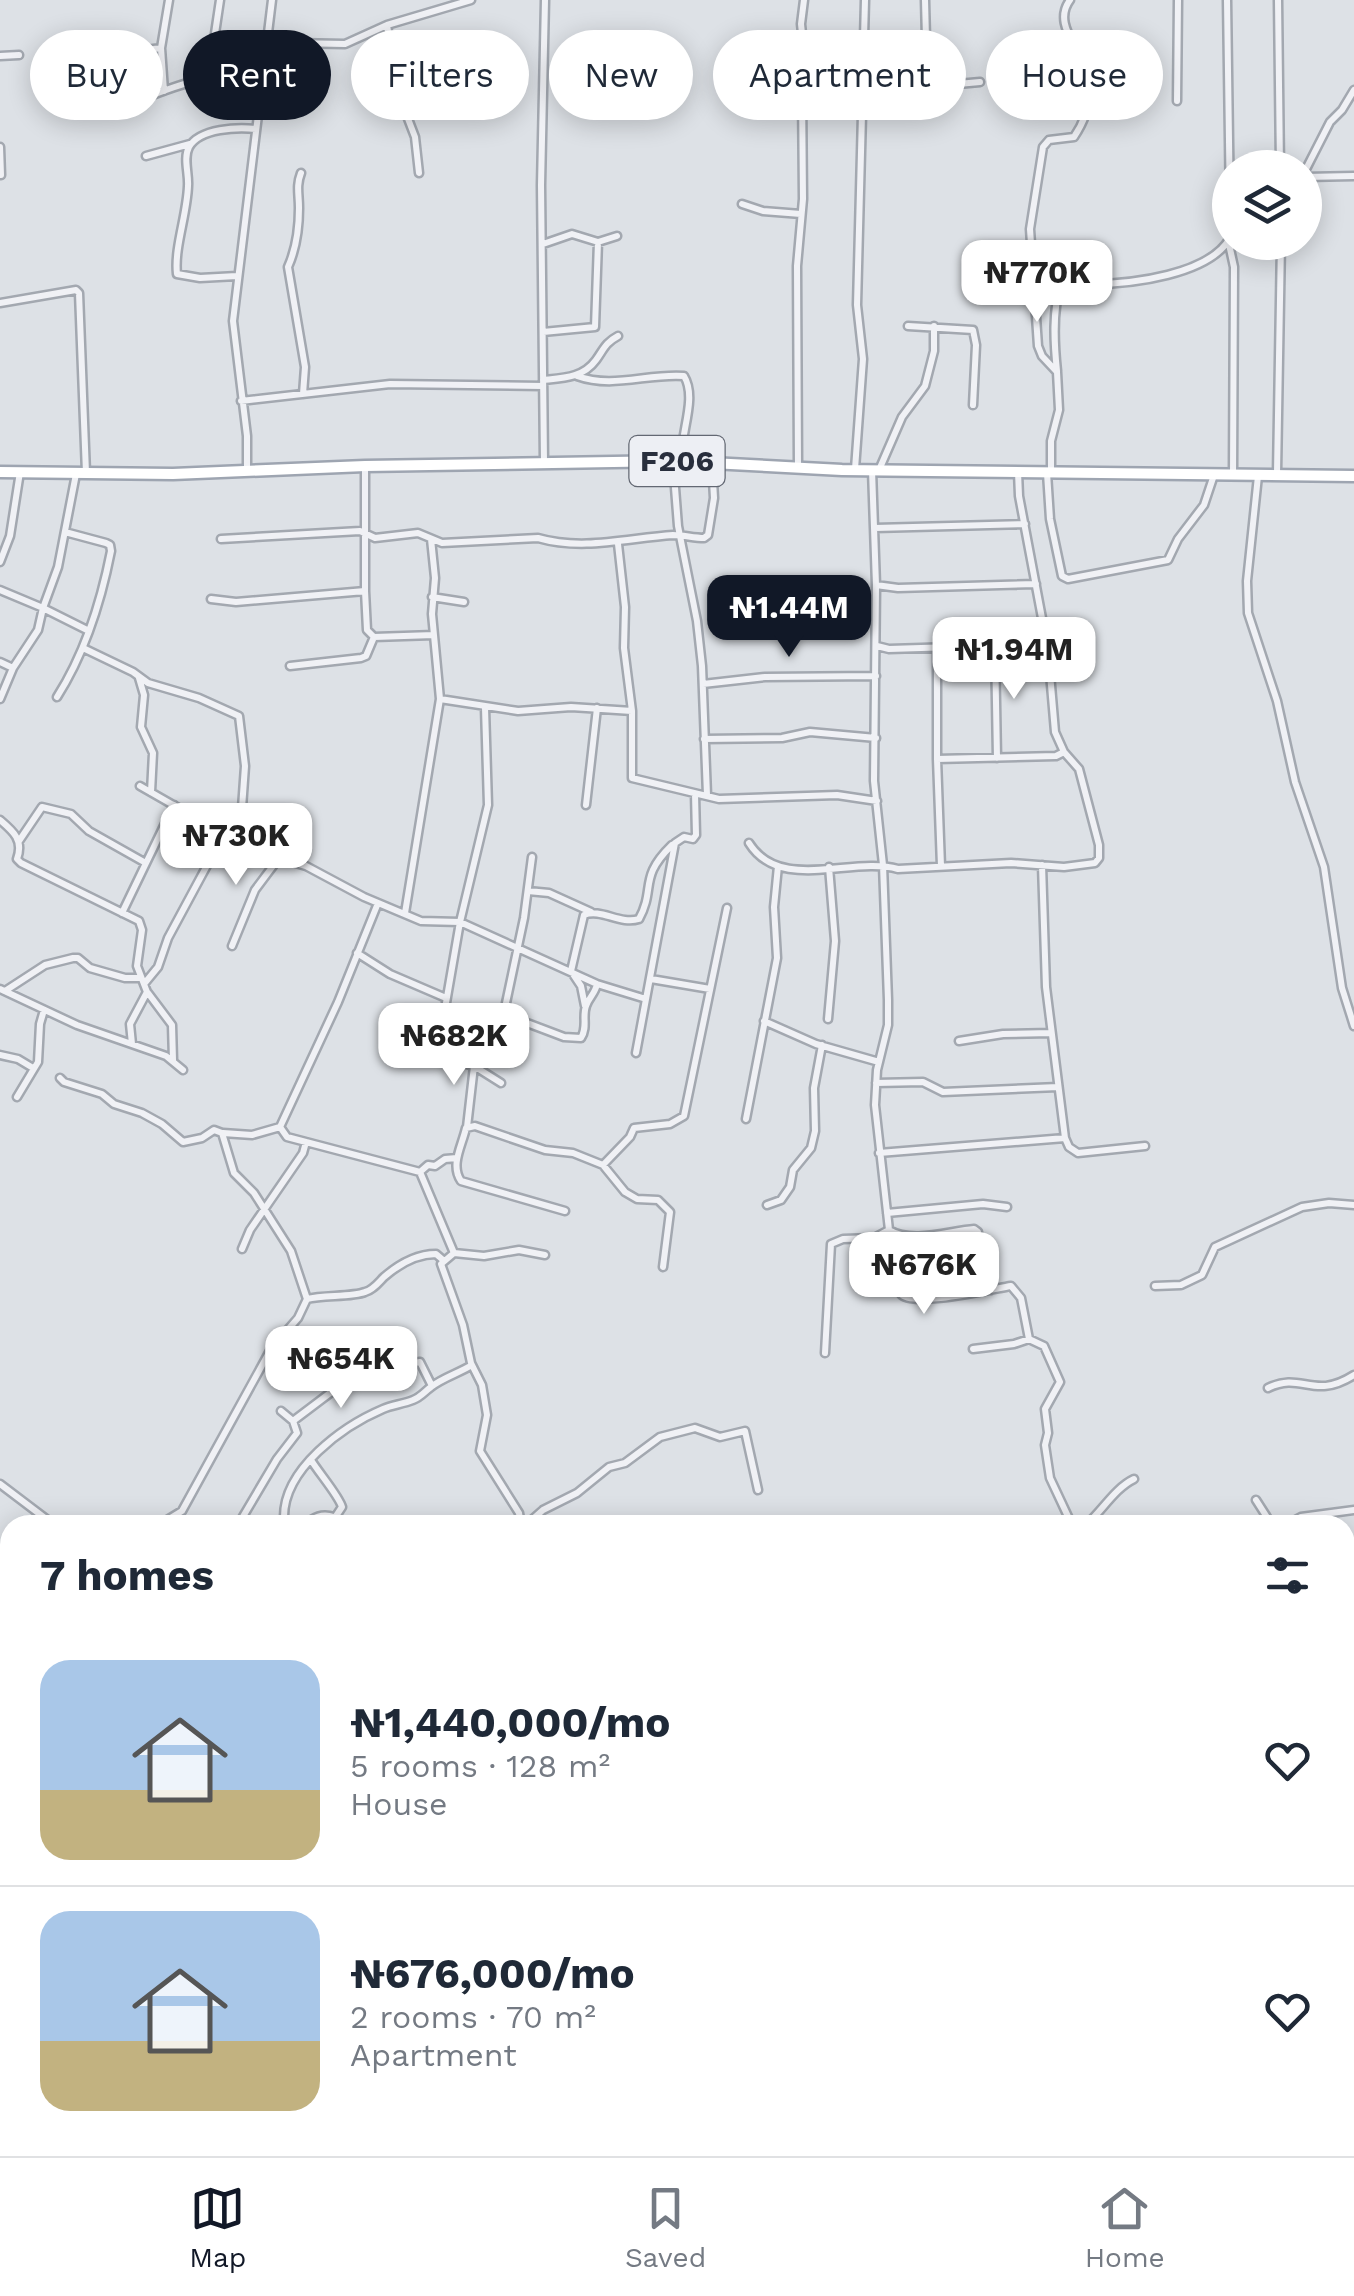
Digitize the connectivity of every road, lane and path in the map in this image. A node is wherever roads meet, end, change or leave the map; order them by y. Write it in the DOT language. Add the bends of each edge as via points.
graph roads {
  1 [pos="168,0"];
  2 [pos="220,0"];
  3 [pos="272,0"];
  4 [pos="471,0"];
  5 [pos="545,0"];
  6 [pos="804,0"];
  7 [pos="865,0"];
  8 [pos="925,0"];
  9 [pos="1068,0"];
  10 [pos="1178,0"];
  11 [pos="1227,0"];
  12 [pos="1278,0"];
  13 [pos="386,25"];
  14 [pos="163,30"];
  15 [pos="216,30"];
  16 [pos="269,30"];
  17 [pos="865,30"];
  18 [pos="926,30"];
  19 [pos="331,44"];
  20 [pos="19,55"];
  21 [pos="0,56"];
  22 [pos="163,81"];
  23 [pos="980,82"];
  24 [pos="966,83"];
  25 [pos="183,87"];
  26 [pos="1354,90"];
  27 [pos="164,92"];
  28 [pos="1177,101"];
  29 [pos="257,120"];
  30 [pos="863,120"];
  31 [pos="256,129"];
  32 [pos="191,143"];
  33 [pos="0,147"];
  34 [pos="1229,150"];
  35 [pos="1280,150"];
  36 [pos="1317,150"];
  37 [pos="146,156"];
  38 [pos="300,173"];
  39 [pos="419,173"];
  40 [pos="1,175"];
  41 [pos="1322,175"];
  42 [pos="1354,176"];
  43 [pos="742,204"];
  44 [pos="801,214"];
  45 [pos="616,236"];
  46 [pos="598,242"];
  47 [pos="543,244"];
  48 [pos="1212,252"];
  49 [pos="1233,260"];
  50 [pos="1281,260"];
  51 [pos="237,276"];
  52 [pos="0,303"];
  53 [pos="908,326"];
  54 [pos="934,326"];
  55 [pos="542,332"];
  56 [pos="618,336"];
  57 [pos="1058,372"];
  58 [pos="577,376"];
  59 [pos="543,383"];
  60 [pos="303,394"];
  61 [pos="241,401"];
  62 [pos="973,405"];
  63 [pos="677,461"];
  64 [pos="544,462"];
  65 [pos="712,463"];
  66 [pos="365,466"];
  67 [pos="798,469"];
  68 [pos="855,470"];
  69 [pos="876,470"];
  70 [pos="1018,471"];
  71 [pos="1049,471"];
  72 [pos="0,472"];
  73 [pos="20,472"];
  74 [pos="247,472"];
  75 [pos="81,473"];
  76 [pos="1277,473"];
  77 [pos="1214,474"];
  78 [pos="1233,474"];
  79 [pos="1258,474"];
  80 [pos="1354,476"];
  81 [pos="1025,524"];
  82 [pos="875,528"];
  83 [pos="65,532"];
  84 [pos="679,534"];
  85 [pos="366,535"];
  86 [pos="431,538"];
  87 [pos="221,539"];
  88 [pos="618,544"];
  89 [pos="0,562"];
  90 [pos="1036,584"];
  91 [pos="876,586"];
  92 [pos="0,590"];
  93 [pos="365,591"];
  94 [pos="432,598"];
  95 [pos="210,599"];
  96 [pos="464,602"];
  97 [pos="43,608"];
  98 [pos="87,630"];
  99 [pos="434,635"];
  100 [pos="374,637"];
  101 [pos="1048,644"];
  102 [pos="876,646"];
  103 [pos="995,647"];
  104 [pos="83,648"];
  105 [pos="937,648"];
  106 [pos="0,662"];
  107 [pos="290,666"];
  108 [pos="14,668"];
  109 [pos="133,672"];
  110 [pos="876,676"];
  111 [pos="703,684"];
  112 [pos="57,697"];
  113 [pos="440,699"];
  114 [pos="0,700"];
  115 [pos="485,708"];
  116 [pos="597,708"];
  117 [pos="632,710"];
  118 [pos="876,738"];
  119 [pos="704,739"];
  120 [pos="1064,752"];
  121 [pos="937,758"];
  122 [pos="997,758"];
  123 [pos="140,786"];
  124 [pos="151,792"];
  125 [pos="695,794"];
  126 [pos="707,795"];
  127 [pos="877,801"];
  128 [pos="174,805"];
  129 [pos="586,805"];
  130 [pos="0,820"];
  131 [pos="225,832"];
  132 [pos="240,836"];
  133 [pos="19,841"];
  134 [pos="675,843"];
  135 [pos="750,843"];
  136 [pos="532,857"];
  137 [pos="279,858"];
  138 [pos="144,862"];
  139 [pos="883,864"];
  140 [pos="1042,865"];
  141 [pos="778,866"];
  142 [pos="940,866"];
  143 [pos="829,868"];
  144 [pos="528,891"];
  145 [pos="378,903"];
  146 [pos="727,908"];
  147 [pos="405,912"];
  148 [pos="592,912"];
  149 [pos="122,913"];
  150 [pos="460,922"];
  151 [pos="232,946"];
  152 [pos="515,948"];
  153 [pos="357,953"];
  154 [pos="572,971"];
  155 [pos="651,979"];
  156 [pos="597,984"];
  157 [pos="144,985"];
  158 [pos="710,989"];
  159 [pos="2,990"];
  160 [pos="446,998"];
  161 [pos="646,999"];
  162 [pos="586,1007"];
  163 [pos="44,1010"];
  164 [pos="828,1019"];
  165 [pos="764,1021"];
  166 [pos="1354,1026"];
  167 [pos="1051,1033"];
  168 [pos="959,1041"];
  169 [pos="132,1044"];
  170 [pos="822,1046"];
  171 [pos="400,1047"];
  172 [pos="636,1053"];
  173 [pos="0,1055"];
  174 [pos="438,1055"];
  175 [pos="173,1060"];
  176 [pos="879,1062"];
  177 [pos="474,1066"];
  178 [pos="33,1068"];
  179 [pos="184,1070"];
  180 [pos="60,1078"];
  181 [pos="501,1083"];
  182 [pos="876,1083"];
  183 [pos="1058,1086"];
  184 [pos="17,1097"];
  185 [pos="746,1119"];
  186 [pos="280,1128"];
  187 [pos="466,1128"];
  188 [pos="222,1133"];
  189 [pos="1066,1138"];
  190 [pos="306,1142"];
  191 [pos="1145,1146"];
  192 [pos="879,1153"];
  193 [pos="457,1158"];
  194 [pos="602,1165"];
  195 [pos="420,1172"];
  196 [pos="768,1205"];
  197 [pos="1354,1205"];
  198 [pos="1007,1207"];
  199 [pos="264,1208"];
  200 [pos="565,1211"];
  201 [pos="887,1213"];
  202 [pos="889,1230"];
  203 [pos="242,1249"];
  204 [pos="454,1253"];
  205 [pos="544,1254"];
  206 [pos="443,1260"];
  207 [pos="664,1267"];
  208 [pos="1154,1286"];
  209 [pos="991,1290"];
  210 [pos="308,1299"];
  211 [pos="1029,1338"];
  212 [pos="973,1349"];
  213 [pos="825,1353"];
  214 [pos="472,1365"];
  215 [pos="1354,1375"];
  216 [pos="432,1386"];
  217 [pos="1268,1388"];
  218 [pos="281,1411"];
  219 [pos="293,1421"];
  220 [pos="311,1460"];
  221 [pos="1134,1479"];
  222 [pos="0,1484"];
  223 [pos="758,1490"];
  224 [pos="1256,1500"];
  225 [pos="1354,1510"];
  226 [pos="41,1515"];
  227 [pos="175,1515"];
  228 [pos="244,1515"];
  229 [pos="284,1515"];
  230 [pos="336,1515"];
  231 [pos="519,1515"];
  232 [pos="536,1515"];
  233 [pos="1067,1515"];
  234 [pos="1097,1515"];
  235 [pos="1266,1515"];
  236 [pos="1316,1515"];
  1 -- 14 [label="street"];
  2 -- 15 [label="street"];
  3 -- 16 [label="street"];
  4 -- 13 [label="street"];
  5 -- 47 [label="street"];
  6 -- 44 [label="street"];
  7 -- 17 [label="street"];
  8 -- 18 [label="street"];
  9 -- 57 [label="street" via="1063,17 1087,72 1089,110 1074,137 1042,146 1030,230 1038,346"];
  10 -- 28 [label="street"];
  11 -- 34 [label="street"];
  12 -- 35 [label="street"];
  13 -- 19 [label="street"];
  13 -- 39 [label="street" via="396,90 416,136"];
  20 -- 21 [label="street"];
  22 -- 27 [label="street"];
  23 -- 24 [label="street"];
  25 -- 27 [label="street"];
  26 -- 36 [label="street"];
  29 -- 31 [label="street"];
  30 -- 68 [label="street"];
  31 -- 32 [label="street" via="228,128"];
  31 -- 51 [label="street"];
  32 -- 37 [label="street"];
  32 -- 51 [label="street" via="177,274"];
  33 -- 40 [label="street"];
  38 -- 60 [label="street" via="296,254 288,267"];
  41 -- 42 [label="street"];
  43 -- 44 [label="street"];
  44 -- 67 [label="street"];
  45 -- 46 [label="street"];
  46 -- 47 [label="street" via="572,234"];
  46 -- 55 [label="street" via="595,327"];
  47 -- 55 [label="street"];
  48 -- 57 [label="street" via="1180,272 1061,283 1054,340"];
  49 -- 78 [label="street"];
  50 -- 76 [label="street"];
  51 -- 61 [label="street" via="232,337"];
  52 -- 75 [label="street" via="79,293"];
  53 -- 54 [label="street"];
  54 -- 62 [label="street" via="973,330"];
  54 -- 69 [label="street" via="925,386"];
  55 -- 59 [label="street"];
  56 -- 58 [label="street"];
  57 -- 71 [label="street" via="1060,410"];
  58 -- 59 [label="street"];
  58 -- 63 [label="street" via="628,382 684,376 689,401"];
  59 -- 60 [label="street" via="390,384"];
  59 -- 64 [label="street"];
  60 -- 61 [label="street"];
  61 -- 74 [label="street"];
  63 -- 64 [label="main road, F206"];
  63 -- 65 [label="main road, F206"];
  63 -- 84 [label="street"];
  64 -- 66 [label="main road, F206"];
  65 -- 67 [label="main road, F206"];
  65 -- 84 [label="street" via="708,535"];
  66 -- 74 [label="main road, F206"];
  66 -- 85 [label="street"];
  67 -- 68 [label="main road, F206"];
  68 -- 69 [label="main road, F206"];
  69 -- 70 [label="main road, F206"];
  69 -- 82 [label="street"];
  70 -- 71 [label="main road, F206"];
  70 -- 81 [label="street"];
  71 -- 77 [label="main road, F206"];
  71 -- 77 [label="street" via="1050,519 1064,578 1168,560 1204,505"];
  72 -- 73 [label="main road, F206"];
  73 -- 75 [label="main road, F206"];
  73 -- 89 [label="street"];
  74 -- 75 [label="main road, F206"];
  75 -- 83 [label="street"];
  76 -- 79 [label="main road, F206"];
  76 -- 80 [label="main road, F206"];
  77 -- 78 [label="main road, F206"];
  78 -- 79 [label="main road, F206"];
  79 -- 166 [label="street" via="1248,613 1326,877"];
  81 -- 82 [label="street"];
  81 -- 90 [label="street"];
  82 -- 91 [label="street"];
  83 -- 97 [label="street"];
  83 -- 98 [label="street" via="110,545"];
  84 -- 88 [label="street"];
  84 -- 111 [label="street"];
  85 -- 86 [label="street"];
  85 -- 87 [label="street"];
  85 -- 93 [label="street"];
  86 -- 88 [label="street"];
  86 -- 94 [label="street"];
  88 -- 117 [label="street"];
  90 -- 91 [label="street"];
  90 -- 101 [label="street"];
  91 -- 102 [label="street"];
  92 -- 97 [label="street"];
  93 -- 95 [label="street"];
  93 -- 100 [label="street" via="367,630"];
  94 -- 96 [label="street"];
  94 -- 99 [label="street"];
  97 -- 98 [label="street"];
  97 -- 108 [label="street" via="38,630"];
  98 -- 104 [label="street"];
  99 -- 100 [label="street"];
  99 -- 113 [label="street"];
  100 -- 107 [label="street" via="362,658"];
  101 -- 103 [label="street"];
  101 -- 120 [label="street"];
  102 -- 105 [label="street"];
  102 -- 110 [label="street"];
  103 -- 105 [label="street"];
  103 -- 122 [label="street"];
  104 -- 109 [label="street"];
  104 -- 112 [label="street"];
  105 -- 121 [label="street"];
  106 -- 108 [label="street"];
  108 -- 114 [label="street"];
  109 -- 124 [label="street" via="144,687 140,727 153,753"];
  109 -- 132 [label="street" via="239,716 245,766"];
  110 -- 111 [label="street"];
  110 -- 118 [label="street"];
  111 -- 119 [label="street"];
  113 -- 115 [label="street"];
  113 -- 147 [label="street"];
  115 -- 116 [label="street"];
  115 -- 150 [label="street" via="488,805"];
  116 -- 117 [label="street"];
  116 -- 129 [label="street"];
  117 -- 125 [label="street" via="632,778"];
  118 -- 119 [label="street" via="810,732"];
  118 -- 127 [label="street"];
  119 -- 126 [label="street"];
  120 -- 122 [label="street"];
  120 -- 140 [label="street" via="1080,769 1099,858"];
  121 -- 122 [label="street"];
  121 -- 142 [label="street"];
  123 -- 124 [label="street"];
  124 -- 128 [label="street"];
  125 -- 126 [label="street"];
  125 -- 134 [label="street" via="696,835"];
  126 -- 127 [label="street"];
  127 -- 139 [label="street"];
  128 -- 131 [label="street"];
  128 -- 138 [label="street"];
  130 -- 133 [label="street"];
  131 -- 132 [label="street"];
  131 -- 157 [label="street"];
  132 -- 137 [label="street"];
  133 -- 138 [label="street" via="42,807 71,814 89,832"];
  133 -- 149 [label="street" via="21,863"];
  134 -- 148 [label="street" via="656,861 639,919"];
  134 -- 155 [label="street"];
  135 -- 141 [label="street"];
  136 -- 144 [label="street"];
  137 -- 145 [label="street"];
  137 -- 151 [label="street" via="255,890"];
  138 -- 149 [label="street"];
  139 -- 142 [label="street"];
  139 -- 143 [label="street"];
  139 -- 176 [label="street" via="888,1025"];
  140 -- 142 [label="street"];
  140 -- 167 [label="street"];
  141 -- 143 [label="street"];
  141 -- 165 [label="street" via="777,958"];
  143 -- 164 [label="street" via="835,941"];
  144 -- 148 [label="street"];
  144 -- 152 [label="street"];
  145 -- 147 [label="street"];
  145 -- 153 [label="street"];
  146 -- 158 [label="street"];
  147 -- 150 [label="street" via="421,921"];
  148 -- 154 [label="street" via="584,915"];
  149 -- 157 [label="street" via="142,930 137,966"];
  150 -- 152 [label="street"];
  150 -- 160 [label="street"];
  152 -- 154 [label="street"];
  152 -- 162 [label="street" via="506,1015 577,1038 586,1032"];
  153 -- 160 [label="street"];
  153 -- 186 [label="street"];
  154 -- 156 [label="street"];
  154 -- 162 [label="street"];
  155 -- 158 [label="street"];
  155 -- 161 [label="street"];
  156 -- 161 [label="street"];
  156 -- 162 [label="street"];
  157 -- 159 [label="street" via="73,958 44,965"];
  157 -- 169 [label="street" via="130,1024"];
  157 -- 175 [label="street" via="172,1026"];
  158 -- 194 [label="street" via="684,1116 634,1128"];
  159 -- 163 [label="street"];
  160 -- 174 [label="street"];
  161 -- 172 [label="street"];
  163 -- 169 [label="street"];
  163 -- 178 [label="street"];
  165 -- 170 [label="street"];
  165 -- 185 [label="street"];
  167 -- 168 [label="street"];
  167 -- 183 [label="street"];
  169 -- 175 [label="street"];
  170 -- 176 [label="street"];
  170 -- 196 [label="street" via="811,1148 792,1170 781,1200"];
  171 -- 174 [label="street"];
  173 -- 178 [label="street"];
  174 -- 177 [label="street"];
  175 -- 179 [label="street"];
  176 -- 182 [label="street"];
  177 -- 181 [label="street"];
  177 -- 187 [label="street"];
  178 -- 184 [label="street"];
  180 -- 188 [label="street" via="162,1124 184,1142"];
  182 -- 183 [label="street" via="923,1082 943,1092"];
  182 -- 192 [label="street"];
  183 -- 189 [label="street"];
  186 -- 188 [label="street"];
  186 -- 190 [label="street"];
  187 -- 193 [label="street"];
  187 -- 194 [label="street"];
  188 -- 199 [label="street" via="234,1173"];
  189 -- 191 [label="street" via="1078,1153"];
  189 -- 192 [label="street"];
  190 -- 195 [label="street"];
  190 -- 199 [label="street"];
  192 -- 201 [label="street"];
  193 -- 195 [label="street"];
  193 -- 200 [label="street" via="461,1181"];
  194 -- 207 [label="street" via="624,1192 658,1200 670,1212"];
  195 -- 204 [label="street"];
  197 -- 208 [label="street" via="1302,1207 1215,1248 1192,1280"];
  198 -- 201 [label="street"];
  199 -- 203 [label="street"];
  199 -- 210 [label="street" via="291,1250"];
  201 -- 202 [label="street"];
  202 -- 209 [label="street" via="920,1235 974,1228"];
  202 -- 209 [label="street" via="897,1285 908,1300"];
  202 -- 213 [label="street" via="831,1244"];
  204 -- 205 [label="street"];
  204 -- 206 [label="street"];
  206 -- 210 [label="street" via="432,1253 418,1256 362,1294"];
  206 -- 214 [label="street"];
  209 -- 211 [label="street" via="1016,1288"];
  210 -- 227 [label="street" via="271,1349"];
  211 -- 212 [label="street"];
  211 -- 233 [label="street" via="1044,1346 1060,1382 1045,1409 1046,1449 1050,1478"];
  214 -- 216 [label="street"];
  214 -- 231 [label="street" via="487,1415 480,1452"];
  215 -- 217 [label="street" via="1331,1387 1295,1381"];
  216 -- 219 [label="street" via="420,1362 395,1366 338,1387"];
  216 -- 220 [label="street" via="352,1425"];
  218 -- 219 [label="street"];
  219 -- 228 [label="street" via="297,1433"];
  220 -- 229 [label="street" via="292,1486"];
  220 -- 230 [label="street" via="340,1500"];
  221 -- 234 [label="street"];
  222 -- 226 [label="street"];
  223 -- 232 [label="street" via="745,1431 720,1437 695,1428 660,1437"];
  224 -- 235 [label="street"];
  225 -- 236 [label="street"];
}
